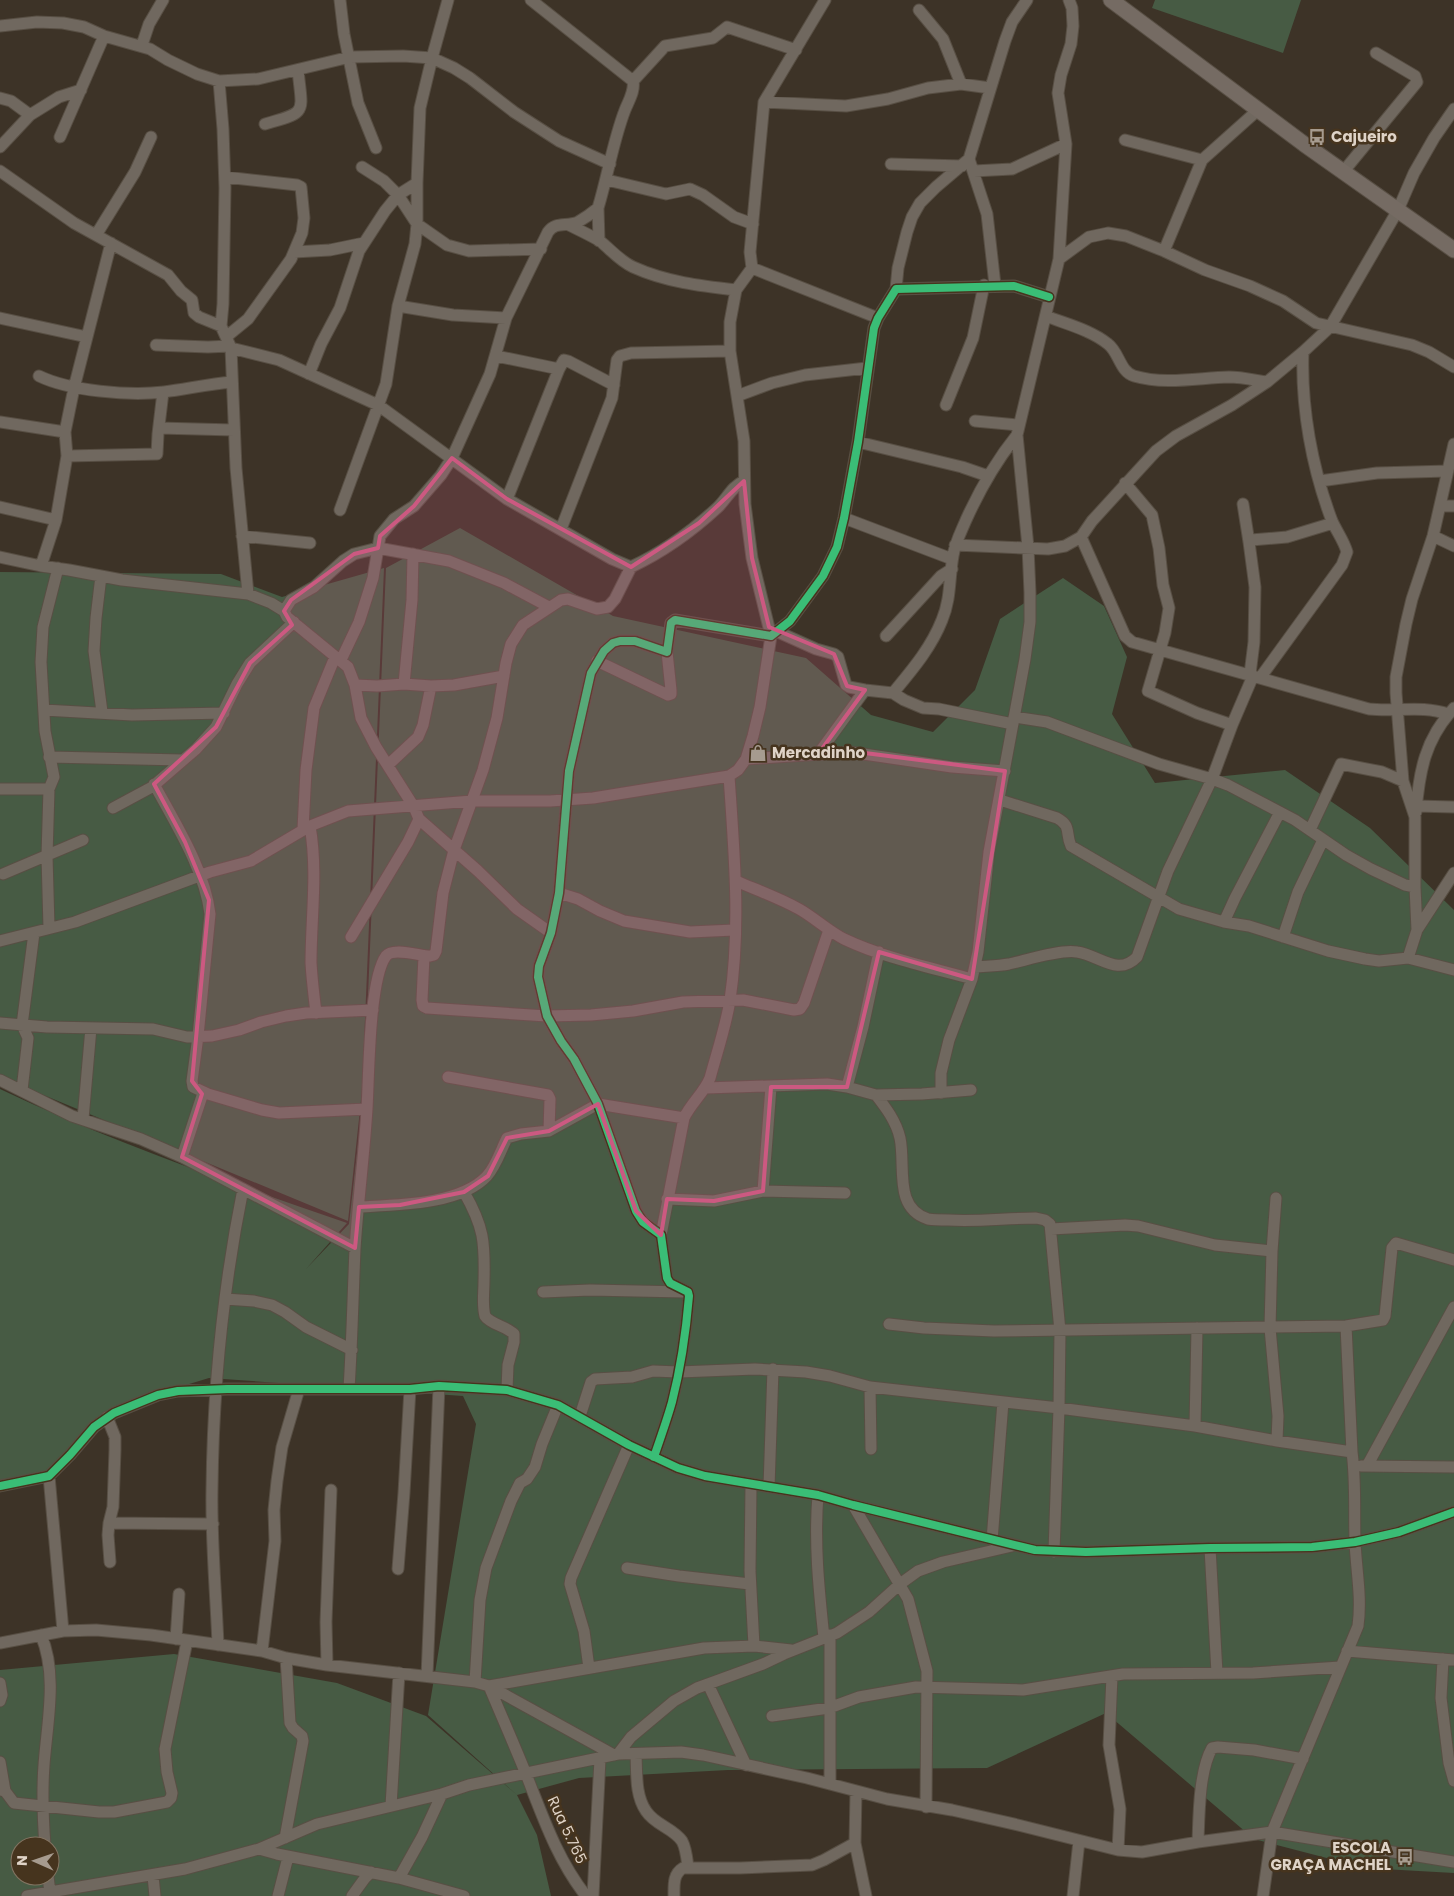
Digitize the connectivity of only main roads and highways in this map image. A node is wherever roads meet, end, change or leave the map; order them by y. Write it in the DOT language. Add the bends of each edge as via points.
graph roads {
  1 [pos="1111,0"];
  2 [pos="1454,250"];
  1 -- 2 [label="main road"];
}
